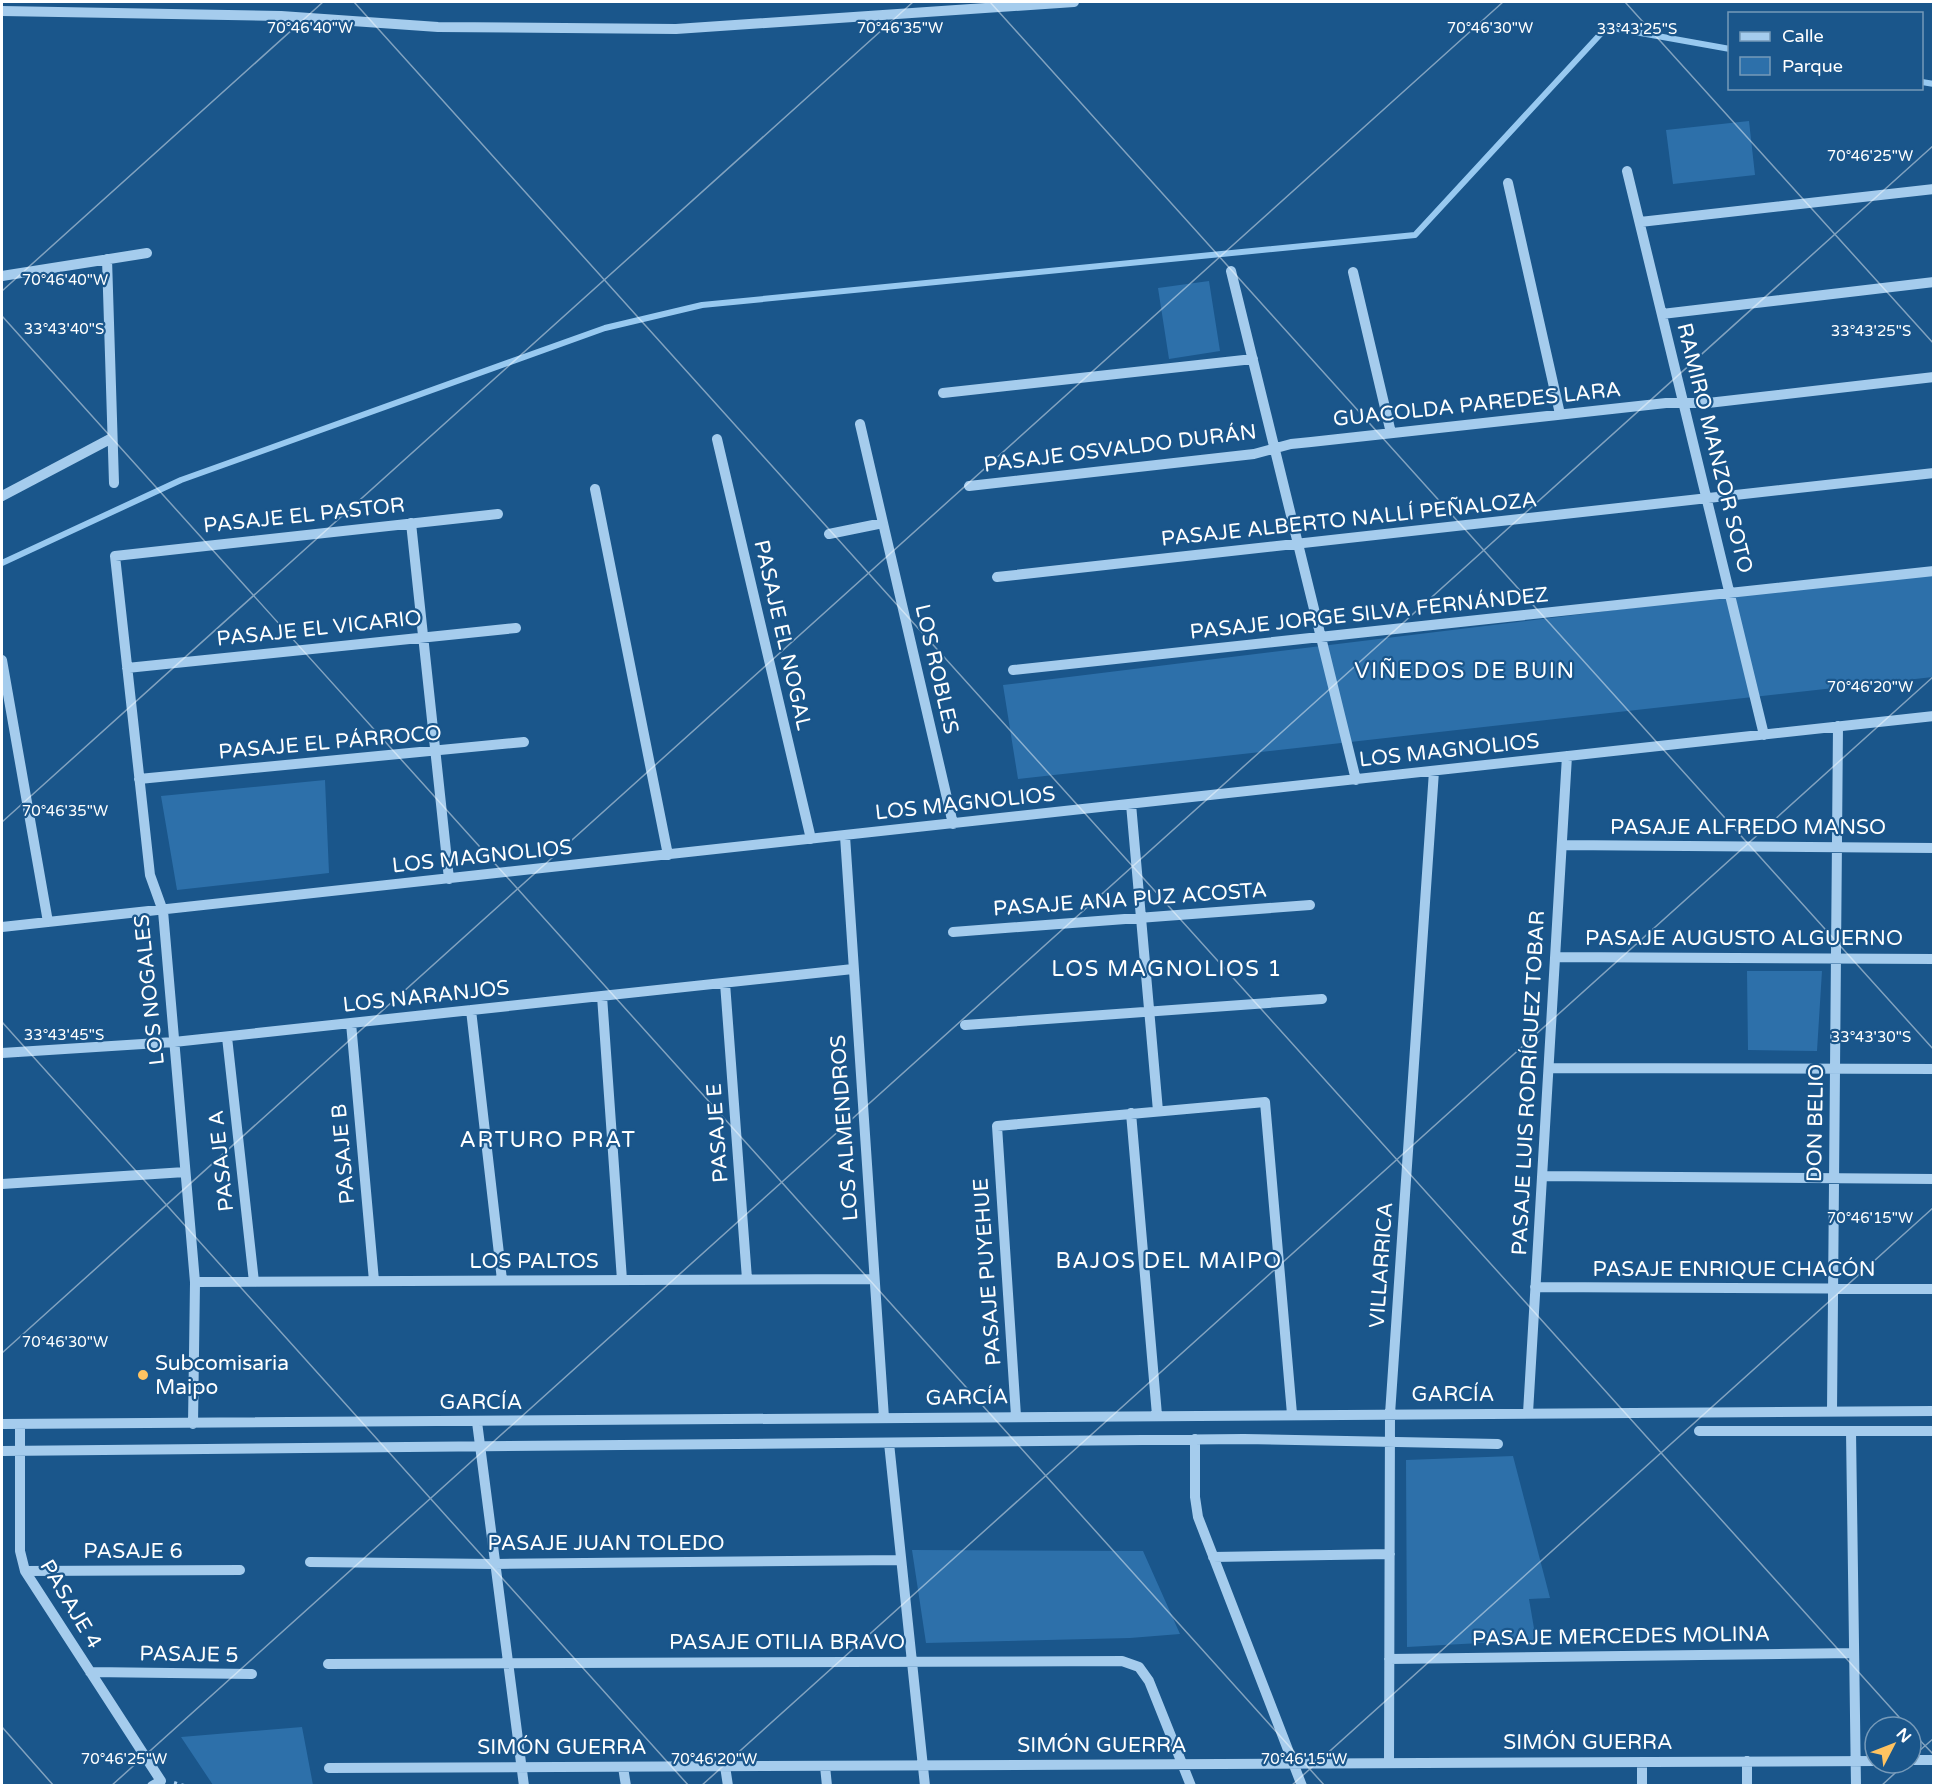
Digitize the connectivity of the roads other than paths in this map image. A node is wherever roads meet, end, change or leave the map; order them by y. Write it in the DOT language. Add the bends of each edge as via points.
graph roads {
  1 [pos="1074,2"];
  2 [pos="2,11"];
  3 [pos="1627,171"];
  4 [pos="1508,183"];
  5 [pos="1934,189"];
  6 [pos="1640,222"];
  7 [pos="147,253"];
  8 [pos="106,259"];
  9 [pos="1231,271"];
  10 [pos="1353,272"];
  11 [pos="2,276"];
  12 [pos="1934,282"];
  13 [pos="1662,314"];
  14 [pos="1253,358"];
  15 [pos="1934,377"];
  16 [pos="943,393"];
  17 [pos="1683,403"];
  18 [pos="1560,414"];
  19 [pos="860,424"];
  20 [pos="1391,433"];
  21 [pos="112,438"];
  22 [pos="717,439"];
  23 [pos="1275,448"];
  24 [pos="1934,473"];
  25 [pos="114,483"];
  26 [pos="969,486"];
  27 [pos="595,489"];
  28 [pos="2,496"];
  29 [pos="1707,499"];
  30 [pos="498,514"];
  31 [pos="411,523"];
  32 [pos="883,523"];
  33 [pos="829,534"];
  34 [pos="1298,544"];
  35 [pos="115,556"];
  36 [pos="1934,571"];
  37 [pos="997,577"];
  38 [pos="1730,594"];
  39 [pos="516,628"];
  40 [pos="422,637"];
  41 [pos="1321,637"];
  42 [pos="2,660"];
  43 [pos="127,668"];
  44 [pos="1013,670"];
  45 [pos="1934,716"];
  46 [pos="1838,726"];
  47 [pos="1764,735"];
  48 [pos="524,742"];
  49 [pos="435,751"];
  50 [pos="1567,756"];
  51 [pos="1434,771"];
  52 [pos="139,779"];
  53 [pos="1356,780"];
  54 [pos="1131,804"];
  55 [pos="953,824"];
  56 [pos="844,836"];
  57 [pos="812,839"];
  58 [pos="1562,845"];
  59 [pos="1837,848"];
  60 [pos="1934,848"];
  61 [pos="668,855"];
  62 [pos="449,879"];
  63 [pos="1310,905"];
  64 [pos="163,910"];
  65 [pos="1141,918"];
  66 [pos="48,922"];
  67 [pos="2,927"];
  68 [pos="953,932"];
  69 [pos="1555,957"];
  70 [pos="1836,958"];
  71 [pos="1934,959"];
  72 [pos="854,969"];
  73 [pos="725,983"];
  74 [pos="602,996"];
  75 [pos="1322,999"];
  76 [pos="471,1010"];
  77 [pos="1149,1011"];
  78 [pos="351,1023"];
  79 [pos="965,1025"];
  80 [pos="227,1037"];
  81 [pos="174,1042"];
  82 [pos="2,1053"];
  83 [pos="1549,1068"];
  84 [pos="1835,1069"];
  85 [pos="1934,1069"];
  86 [pos="1158,1111"];
  87 [pos="1131,1113"];
  88 [pos="185,1172"];
  89 [pos="1542,1176"];
  90 [pos="1834,1179"];
  91 [pos="1934,1179"];
  92 [pos="2,1184"];
  93 [pos="747,1279"];
  94 [pos="874,1279"];
  95 [pos="502,1280"];
  96 [pos="622,1280"];
  97 [pos="374,1281"];
  98 [pos="195,1282"];
  99 [pos="254,1282"];
  100 [pos="1535,1287"];
  101 [pos="1833,1289"];
  102 [pos="1934,1289"];
  103 [pos="1832,1412"];
  104 [pos="1934,1412"];
  105 [pos="1528,1413"];
  106 [pos="1292,1414"];
  107 [pos="1390,1414"];
  108 [pos="1157,1415"];
  109 [pos="1016,1416"];
  110 [pos="884,1418"];
  111 [pos="477,1422"];
  112 [pos="2,1424"];
  113 [pos="20,1424"];
  114 [pos="193,1424"];
  115 [pos="1699,1431"];
  116 [pos="1851,1431"];
  117 [pos="1934,1431"];
  118 [pos="1196,1439"];
  119 [pos="1390,1442"];
  120 [pos="889,1443"];
  121 [pos="1498,1444"];
  122 [pos="480,1447"];
  123 [pos="20,1450"];
  124 [pos="2,1451"];
  125 [pos="1390,1554"];
  126 [pos="1214,1557"];
  127 [pos="901,1560"];
  128 [pos="310,1562"];
  129 [pos="495,1564"];
  130 [pos="240,1570"];
  131 [pos="25,1571"];
  132 [pos="1854,1653"];
  133 [pos="1389,1659"];
  134 [pos="911,1661"];
  135 [pos="508,1663"];
  136 [pos="328,1664"];
  137 [pos="90,1672"];
  138 [pos="252,1674"];
  139 [pos="1747,1761"];
  140 [pos="1856,1761"];
  141 [pos="1863,1761"];
  142 [pos="1642,1762"];
  143 [pos="1293,1763"];
  144 [pos="1389,1763"];
  145 [pos="1182,1764"];
  146 [pos="922,1765"];
  147 [pos="725,1766"];
  148 [pos="825,1766"];
  149 [pos="521,1767"];
  150 [pos="623,1767"];
  151 [pos="329,1768"];
  152 [pos="157,1784"];
  153 [pos="524,1785"];
  154 [pos="626,1785"];
  155 [pos="728,1785"];
  156 [pos="827,1785"];
  157 [pos="925,1785"];
  158 [pos="1191,1785"];
  159 [pos="1302,1785"];
  160 [pos="1642,1785"];
  161 [pos="1747,1785"];
  162 [pos="1856,1785"];
  1 -- 2 [label="street" via="676,29 438,27 281,16"];
  3 -- 6 [label="street, RAMIRO MANZOR SOTO"];
  4 -- 18 [label="street"];
  5 -- 6 [label="street"];
  6 -- 13 [label="street, RAMIRO MANZOR SOTO"];
  7 -- 8 [label="street"];
  8 -- 11 [label="street"];
  8 -- 21 [label="street"];
  9 -- 14 [label="street"];
  10 -- 20 [label="street"];
  12 -- 13 [label="street"];
  13 -- 17 [label="street, RAMIRO MANZOR SOTO"];
  14 -- 16 [label="street"];
  14 -- 23 [label="street"];
  15 -- 17 [label="street, GUACOLDA PAREDES LARA"];
  17 -- 18 [label="street, GUACOLDA PAREDES LARA"];
  17 -- 29 [label="street, RAMIRO MANZOR SOTO"];
  18 -- 20 [label="street, GUACOLDA PAREDES LARA"];
  19 -- 32 [label="street, LOS ROBLES"];
  20 -- 23 [label="street, GUACOLDA PAREDES LARA"];
  21 -- 25 [label="street"];
  21 -- 28 [label="street"];
  22 -- 57 [label="street, PASAJE EL NOGAL"];
  23 -- 26 [label="street, PASAJE OSVALDO DURÁN" via="1254,454"];
  23 -- 34 [label="street"];
  24 -- 29 [label="street, PASAJE ALBERTO NALLÍ PEÑALOZA"];
  27 -- 61 [label="street"];
  29 -- 34 [label="street, PASAJE ALBERTO NALLÍ PEÑALOZA"];
  29 -- 38 [label="street, RAMIRO MANZOR SOTO"];
  30 -- 31 [label="street, PASAJE EL PASTOR"];
  31 -- 35 [label="street, PASAJE EL PASTOR"];
  31 -- 40 [label="street"];
  32 -- 33 [label="street"];
  32 -- 55 [label="street, LOS ROBLES"];
  34 -- 37 [label="street, PASAJE ALBERTO NALLÍ PEÑALOZA"];
  34 -- 41 [label="street"];
  35 -- 43 [label="street, LOS NOGALES"];
  36 -- 38 [label="street, PASAJE JORGE SILVA FERNÁNDEZ"];
  38 -- 41 [label="street, PASAJE JORGE SILVA FERNÁNDEZ"];
  38 -- 47 [label="street, RAMIRO MANZOR SOTO"];
  39 -- 40 [label="street, PASAJE EL VICARIO"];
  40 -- 43 [label="street, PASAJE EL VICARIO"];
  40 -- 49 [label="street"];
  41 -- 44 [label="street, PASAJE JORGE SILVA FERNÁNDEZ"];
  41 -- 53 [label="street"];
  42 -- 66 [label="street"];
  43 -- 52 [label="street, LOS NOGALES"];
  45 -- 46 [label="street, LOS MAGNOLIOS"];
  46 -- 47 [label="street, LOS MAGNOLIOS"];
  46 -- 59 [label="street, DON BELIO"];
  47 -- 50 [label="street, LOS MAGNOLIOS"];
  48 -- 49 [label="street, PASAJE EL PÁRROCO"];
  49 -- 52 [label="street, PASAJE EL PÁRROCO"];
  49 -- 62 [label="street"];
  50 -- 51 [label="street, LOS MAGNOLIOS"];
  50 -- 58 [label="street, PASAJE LUIS RODRÍGUEZ TOBAR"];
  51 -- 53 [label="street, LOS MAGNOLIOS"];
  51 -- 107 [label="street, VILLARRICA"];
  52 -- 64 [label="street, LOS NOGALES" via="150,875"];
  53 -- 54 [label="street, LOS MAGNOLIOS"];
  54 -- 55 [label="street, LOS MAGNOLIOS"];
  54 -- 65 [label="street"];
  55 -- 56 [label="street, LOS MAGNOLIOS"];
  56 -- 57 [label="street, LOS MAGNOLIOS"];
  56 -- 72 [label="street, LOS ALMENDROS"];
  57 -- 61 [label="street, LOS MAGNOLIOS"];
  58 -- 59 [label="street, PASAJE ALFREDO MANSO"];
  58 -- 69 [label="street, PASAJE LUIS RODRÍGUEZ TOBAR"];
  59 -- 60 [label="street, PASAJE ALFREDO MANSO"];
  59 -- 70 [label="street, DON BELIO"];
  61 -- 62 [label="street, LOS MAGNOLIOS"];
  62 -- 64 [label="street, LOS MAGNOLIOS"];
  63 -- 65 [label="street, PASAJE ANA PUZ ACOSTA"];
  64 -- 66 [label="street, LOS MAGNOLIOS"];
  64 -- 81 [label="street, LOS NOGALES"];
  65 -- 68 [label="street, PASAJE ANA PUZ ACOSTA"];
  65 -- 77 [label="street"];
  66 -- 67 [label="street, LOS MAGNOLIOS"];
  69 -- 70 [label="street, PASAJE AUGUSTO ALGUERNO"];
  69 -- 83 [label="street, PASAJE LUIS RODRÍGUEZ TOBAR"];
  70 -- 71 [label="street, PASAJE AUGUSTO ALGUERNO"];
  70 -- 84 [label="street, DON BELIO"];
  72 -- 73 [label="street, LOS NARANJOS"];
  72 -- 94 [label="street, LOS ALMENDROS"];
  73 -- 74 [label="street, LOS NARANJOS"];
  73 -- 93 [label="street, PASAJE E"];
  74 -- 76 [label="street, LOS NARANJOS"];
  74 -- 96 [label="street"];
  75 -- 77 [label="street"];
  76 -- 78 [label="street, LOS NARANJOS"];
  76 -- 95 [label="street"];
  77 -- 79 [label="street"];
  77 -- 86 [label="street"];
  78 -- 80 [label="street, LOS NARANJOS"];
  78 -- 97 [label="street, PASAJE B"];
  80 -- 81 [label="street, LOS NARANJOS"];
  80 -- 99 [label="street, PASAJE A"];
  81 -- 82 [label="street, LOS NARANJOS"];
  81 -- 88 [label="street, LOS NOGALES"];
  83 -- 84 [label="street"];
  83 -- 89 [label="street, PASAJE LUIS RODRÍGUEZ TOBAR"];
  84 -- 85 [label="street"];
  84 -- 90 [label="street, DON BELIO"];
  86 -- 87 [label="street"];
  86 -- 106 [label="street" via="1265,1101"];
  87 -- 108 [label="street"];
  87 -- 109 [label="street, PASAJE PUYEHUE" via="998,1126"];
  88 -- 92 [label="street"];
  88 -- 98 [label="street, LOS NOGALES"];
  89 -- 90 [label="street"];
  89 -- 100 [label="street, PASAJE LUIS RODRÍGUEZ TOBAR"];
  90 -- 91 [label="street"];
  90 -- 101 [label="street, DON BELIO"];
  93 -- 94 [label="street, LOS PALTOS"];
  93 -- 96 [label="street, LOS PALTOS"];
  94 -- 110 [label="street, LOS ALMENDROS"];
  95 -- 96 [label="street, LOS PALTOS"];
  95 -- 97 [label="street, LOS PALTOS"];
  97 -- 99 [label="street, LOS PALTOS"];
  98 -- 99 [label="street, LOS PALTOS"];
  98 -- 114 [label="street, LOS NOGALES"];
  100 -- 101 [label="street, PASAJE ENRIQUE CHACÓN"];
  100 -- 105 [label="street, PASAJE LUIS RODRÍGUEZ TOBAR"];
  101 -- 102 [label="street, PASAJE ENRIQUE CHACÓN"];
  101 -- 103 [label="street, DON BELIO"];
  103 -- 104 [label="street, GARCÍA"];
  103 -- 105 [label="street, GARCÍA"];
  105 -- 107 [label="street, GARCÍA"];
  106 -- 107 [label="street, GARCÍA"];
  106 -- 108 [label="street, GARCÍA"];
  107 -- 119 [label="street, VILLARRICA"];
  108 -- 109 [label="street, GARCÍA"];
  109 -- 110 [label="street, GARCÍA"];
  110 -- 111 [label="street, GARCÍA"];
  111 -- 114 [label="street, GARCÍA"];
  111 -- 122 [label="street"];
  112 -- 113 [label="street, GARCÍA"];
  113 -- 114 [label="street, GARCÍA"];
  113 -- 123 [label="street, PASAJE 4"];
  115 -- 116 [label="street"];
  116 -- 117 [label="street"];
  116 -- 132 [label="street"];
  118 -- 119 [label="street"];
  118 -- 120 [label="street"];
  118 -- 126 [label="street" via="1198,1518"];
  119 -- 121 [label="street"];
  119 -- 125 [label="street, VILLARRICA"];
  120 -- 122 [label="street"];
  120 -- 127 [label="street"];
  122 -- 123 [label="street"];
  122 -- 129 [label="street"];
  123 -- 124 [label="street"];
  123 -- 131 [label="street, PASAJE 4" via="20,1551"];
  125 -- 126 [label="street"];
  125 -- 133 [label="street, VILLARRICA"];
  126 -- 143 [label="street"];
  127 -- 129 [label="street, PASAJE JUAN TOLEDO"];
  127 -- 134 [label="street"];
  128 -- 129 [label="street, PASAJE JUAN TOLEDO"];
  129 -- 135 [label="street"];
  130 -- 131 [label="street, PASAJE 6"];
  131 -- 137 [label="street, PASAJE 4"];
  132 -- 133 [label="street, PASAJE MERCEDES MOLINA"];
  132 -- 140 [label="street"];
  133 -- 144 [label="street, VILLARRICA"];
  134 -- 135 [label="street, PASAJE OTILIA BRAVO"];
  134 -- 145 [label="street, PASAJE OTILIA BRAVO" via="1131,1663 1149,1681"];
  134 -- 146 [label="street"];
  135 -- 136 [label="street, PASAJE OTILIA BRAVO"];
  135 -- 149 [label="street"];
  137 -- 138 [label="street, PASAJE 5"];
  137 -- 152 [label="street, PASAJE 4"];
  139 -- 140 [label="street, SIMÓN GUERRA"];
  139 -- 142 [label="street, SIMÓN GUERRA"];
  139 -- 161 [label="street"];
  140 -- 141 [label="street, SIMÓN GUERRA"];
  140 -- 162 [label="street"];
  142 -- 144 [label="street, SIMÓN GUERRA"];
  142 -- 160 [label="street"];
  143 -- 144 [label="street, SIMÓN GUERRA"];
  143 -- 145 [label="street, SIMÓN GUERRA"];
  143 -- 159 [label="street"];
  145 -- 146 [label="street, SIMÓN GUERRA"];
  145 -- 158 [label="street, PASAJE OTILIA BRAVO"];
  146 -- 148 [label="street, SIMÓN GUERRA"];
  146 -- 157 [label="street"];
  147 -- 148 [label="street, SIMÓN GUERRA"];
  147 -- 150 [label="street, SIMÓN GUERRA"];
  147 -- 155 [label="street"];
  148 -- 156 [label="street"];
  149 -- 150 [label="street, SIMÓN GUERRA"];
  149 -- 151 [label="street, SIMÓN GUERRA"];
  149 -- 153 [label="street"];
  150 -- 154 [label="street"];
}
